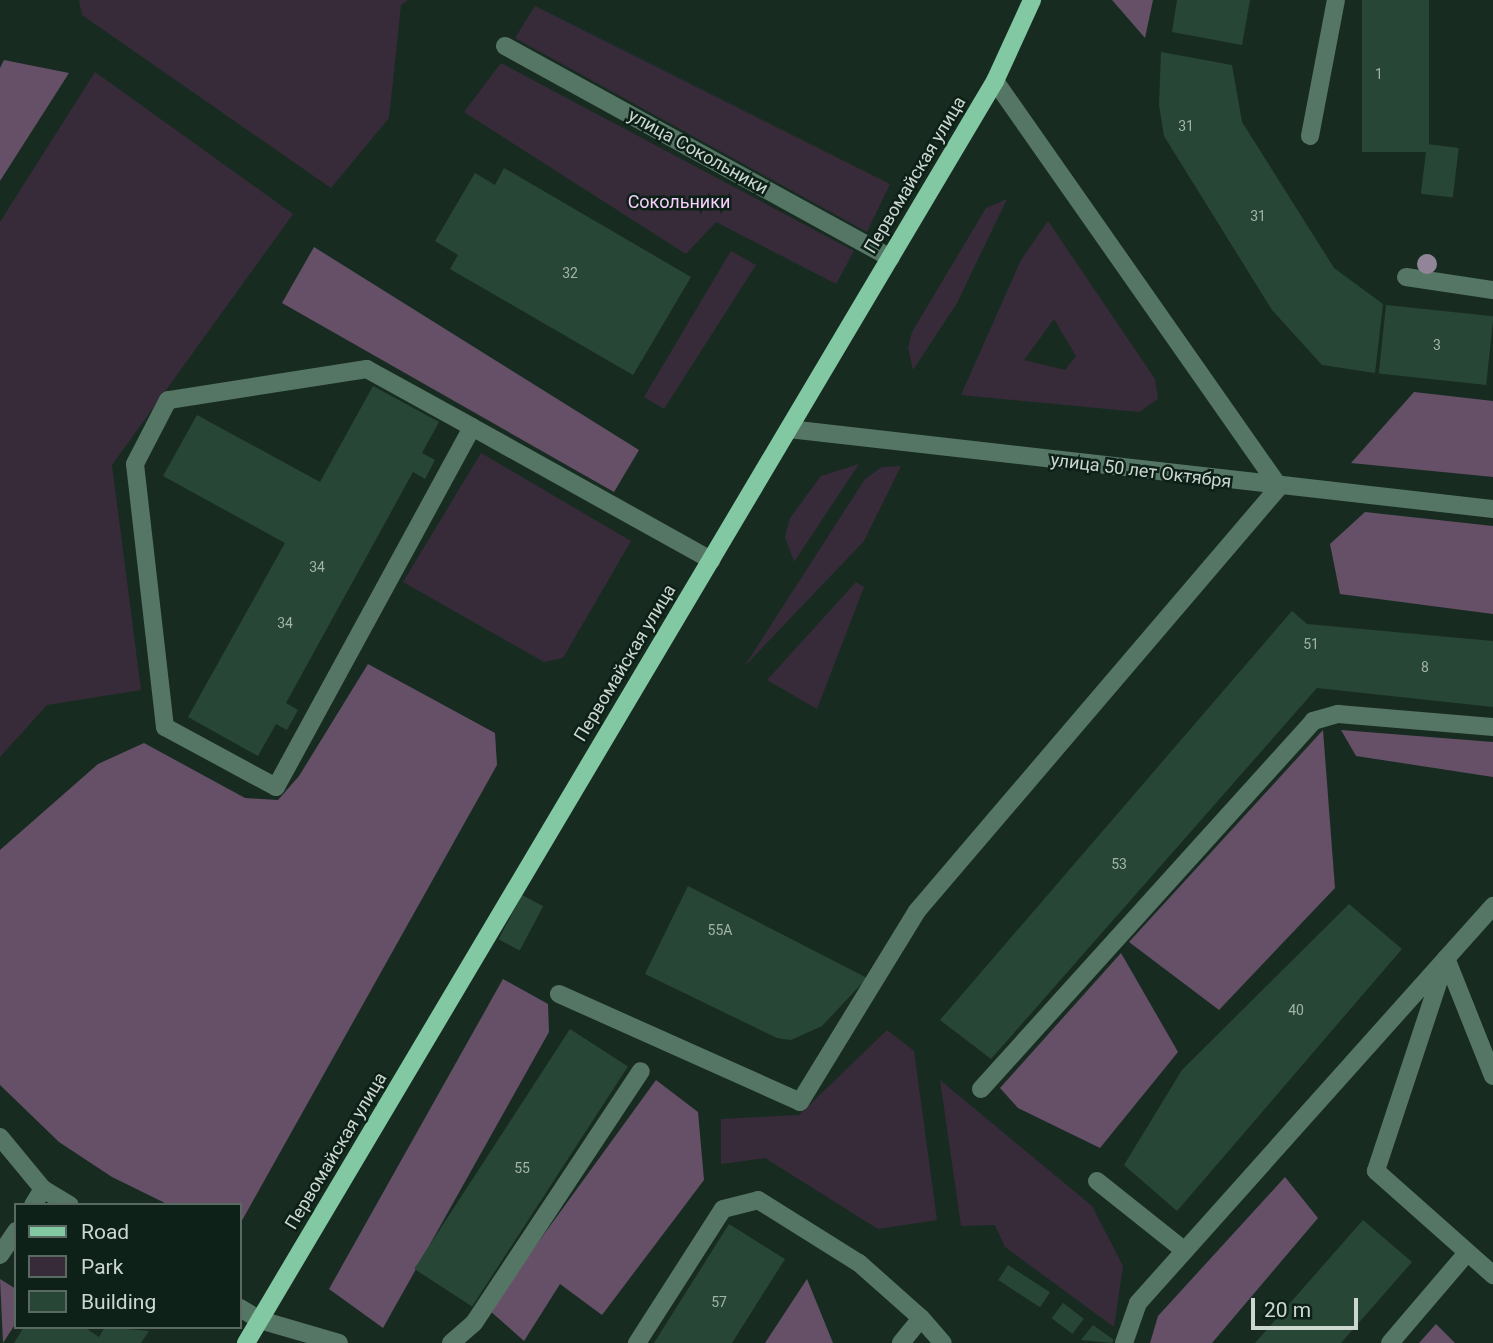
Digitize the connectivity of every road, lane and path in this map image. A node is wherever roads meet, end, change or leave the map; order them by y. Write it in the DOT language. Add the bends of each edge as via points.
graph roads {
  1 [pos="1032,0"];
  2 [pos="1336,0"];
  3 [pos="505,46"];
  4 [pos="996,81"];
  5 [pos="1310,136"];
  6 [pos="890,258"];
  7 [pos="1406,277"];
  8 [pos="1493,290"];
  9 [pos="472,427"];
  10 [pos="789,429"];
  11 [pos="1279,487"];
  12 [pos="1493,509"];
  13 [pos="711,560"];
  14 [pos="1493,727"];
  15 [pos="1493,906"];
  16 [pos="1446,958"];
  17 [pos="559,994"];
  18 [pos="641,1071"];
  19 [pos="1493,1076"];
  20 [pos="981,1089"];
  21 [pos="0,1137"];
  22 [pos="1097,1181"];
  23 [pos="43,1189"];
  24 [pos="34,1203"];
  25 [pos="67,1203"];
  26 [pos="14,1234"];
  27 [pos="1185,1251"];
  28 [pos="1467,1253"];
  29 [pos="0,1255"];
  30 [pos="1493,1275"];
  31 [pos="242,1309"];
  32 [pos="921,1318"];
  33 [pos="260,1320"];
  34 [pos="246,1343"];
  35 [pos="339,1343"];
  36 [pos="451,1343"];
  37 [pos="637,1343"];
  38 [pos="901,1343"];
  39 [pos="943,1343"];
  40 [pos="1124,1343"];
  41 [pos="1390,1343"];
  1 -- 4 [label="main road, Первомайская улица"];
  2 -- 5 [label="street"];
  3 -- 6 [label="street, улица Сокольники"];
  4 -- 6 [label="main road, Первомайская улица"];
  4 -- 11 [label="street"];
  6 -- 10 [label="main road, Первомайская улица"];
  7 -- 8 [label="street"];
  9 -- 9 [label="street" via="367,369 167,400 135,464 165,727 276,787"];
  9 -- 13 [label="street"];
  10 -- 11 [label="street, улица 50 лет Октября"];
  10 -- 13 [label="main road, Первомайская улица"];
  11 -- 12 [label="street, улица 50 лет Октября"];
  11 -- 17 [label="street" via="917,911 800,1102"];
  13 -- 33 [label="main road, Первомайская улица"];
  14 -- 20 [label="street" via="1338,714 1313,721"];
  15 -- 16 [label="street"];
  16 -- 19 [label="street"];
  16 -- 27 [label="street"];
  16 -- 28 [label="street" via="1376,1171"];
  18 -- 36 [label="street" via="474,1323"];
  21 -- 23 [label="street"];
  22 -- 27 [label="street"];
  23 -- 24 [label="street"];
  23 -- 25 [label="street"];
  26 -- 29 [label="street"];
  27 -- 40 [label="street" via="1138,1303"];
  28 -- 30 [label="street"];
  28 -- 41 [label="street"];
  31 -- 33 [label="street"];
  32 -- 37 [label="street" via="859,1263 758,1200 723,1209"];
  32 -- 38 [label="street"];
  32 -- 39 [label="street"];
  33 -- 34 [label="main road, Первомайская улица"];
  33 -- 35 [label="street"];
}
